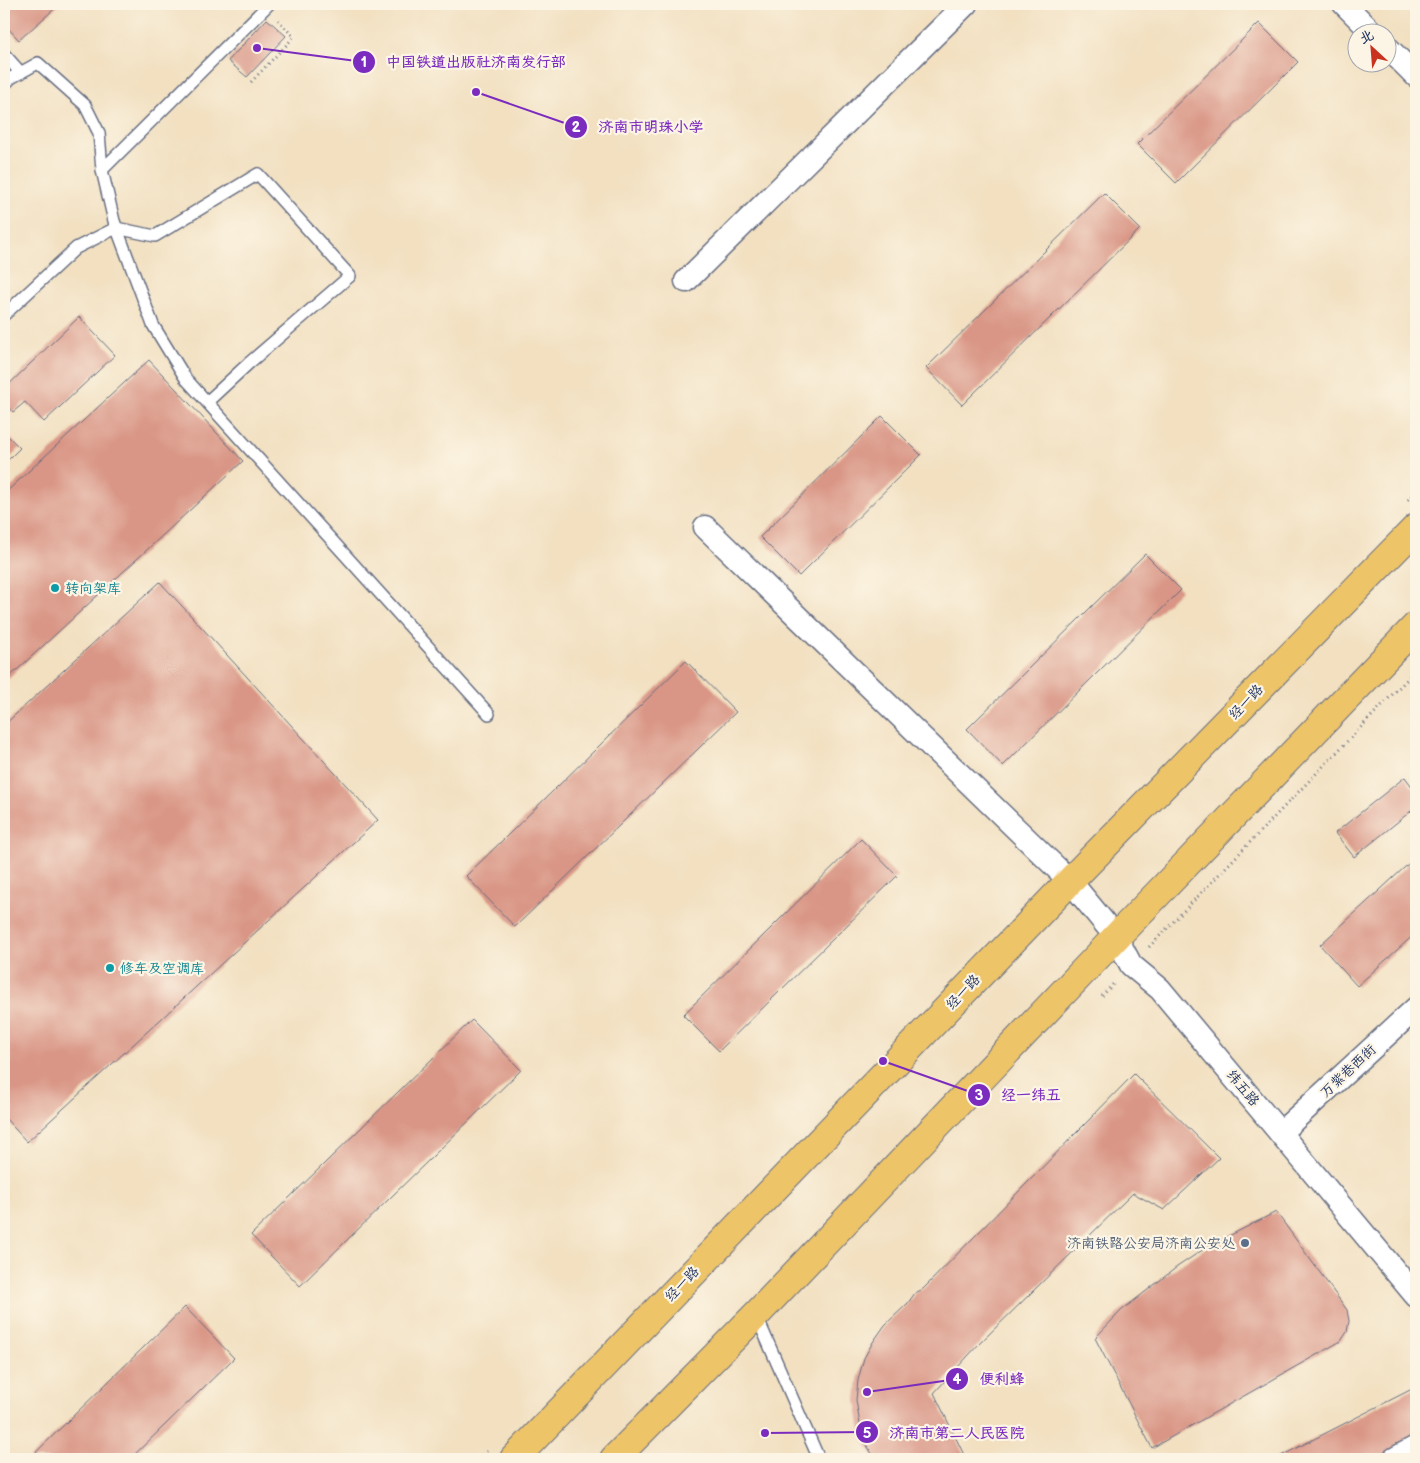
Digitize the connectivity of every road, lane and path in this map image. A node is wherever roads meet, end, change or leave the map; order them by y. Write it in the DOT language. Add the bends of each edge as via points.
graph roads {
  1 [pos="966,4"];
  2 [pos="1344,4"];
  3 [pos="266,7"];
  4 [pos="1362,22"];
  5 [pos="4,54"];
  6 [pos="1398,58"];
  7 [pos="21,73"];
  8 [pos="1416,76"];
  9 [pos="251,82"];
  10 [pos="4,86"];
  11 [pos="102,170"];
  12 [pos="116,228"];
  13 [pos="686,281"];
  14 [pos="4,316"];
  15 [pos="207,402"];
  16 [pos="705,527"];
  17 [pos="1416,528"];
  18 [pos="1416,626"];
  19 [pos="489,714"];
  20 [pos="1070,881"];
  21 [pos="1116,937"];
  22 [pos="1416,1008"];
  23 [pos="1280,1133"];
  24 [pos="1416,1296"];
  25 [pos="756,1315"];
  26 [pos="1416,1447"];
  27 [pos="514,1459"];
  28 [pos="614,1459"];
  29 [pos="819,1459"];
  30 [pos="1394,1459"];
  1 -- 13 [label="street"];
  2 -- 4 [label="street"];
  3 -- 9 [label="path" via="294,37"];
  3 -- 11 [label="lane"];
  5 -- 7 [label="lane"];
  6 -- 8 [label="street"];
  7 -- 10 [label="lane"];
  7 -- 11 [label="lane" via="38,63 85,105 99,133"];
  11 -- 12 [label="lane"];
  12 -- 14 [label="lane" via="76,248"];
  12 -- 15 [label="lane" via="153,325 186,379"];
  12 -- 15 [label="lane" via="155,236 258,174 350,276"];
  15 -- 19 [label="lane"];
  16 -- 20 [label="street, 纬五路"];
  17 -- 20 [label="main road, 经一路"];
  18 -- 21 [label="main road"];
  20 -- 21 [label="street, 纬五路"];
  20 -- 27 [label="main road, 经一路"];
  21 -- 23 [label="street, 纬五路" via="1132,965 1160,989"];
  21 -- 25 [label="main road"];
  22 -- 23 [label="street, 万紫巷西街"];
  23 -- 24 [label="street, 纬五路"];
  25 -- 28 [label="main road"];
  25 -- 29 [label="lane"];
  26 -- 30 [label="street"];
}
